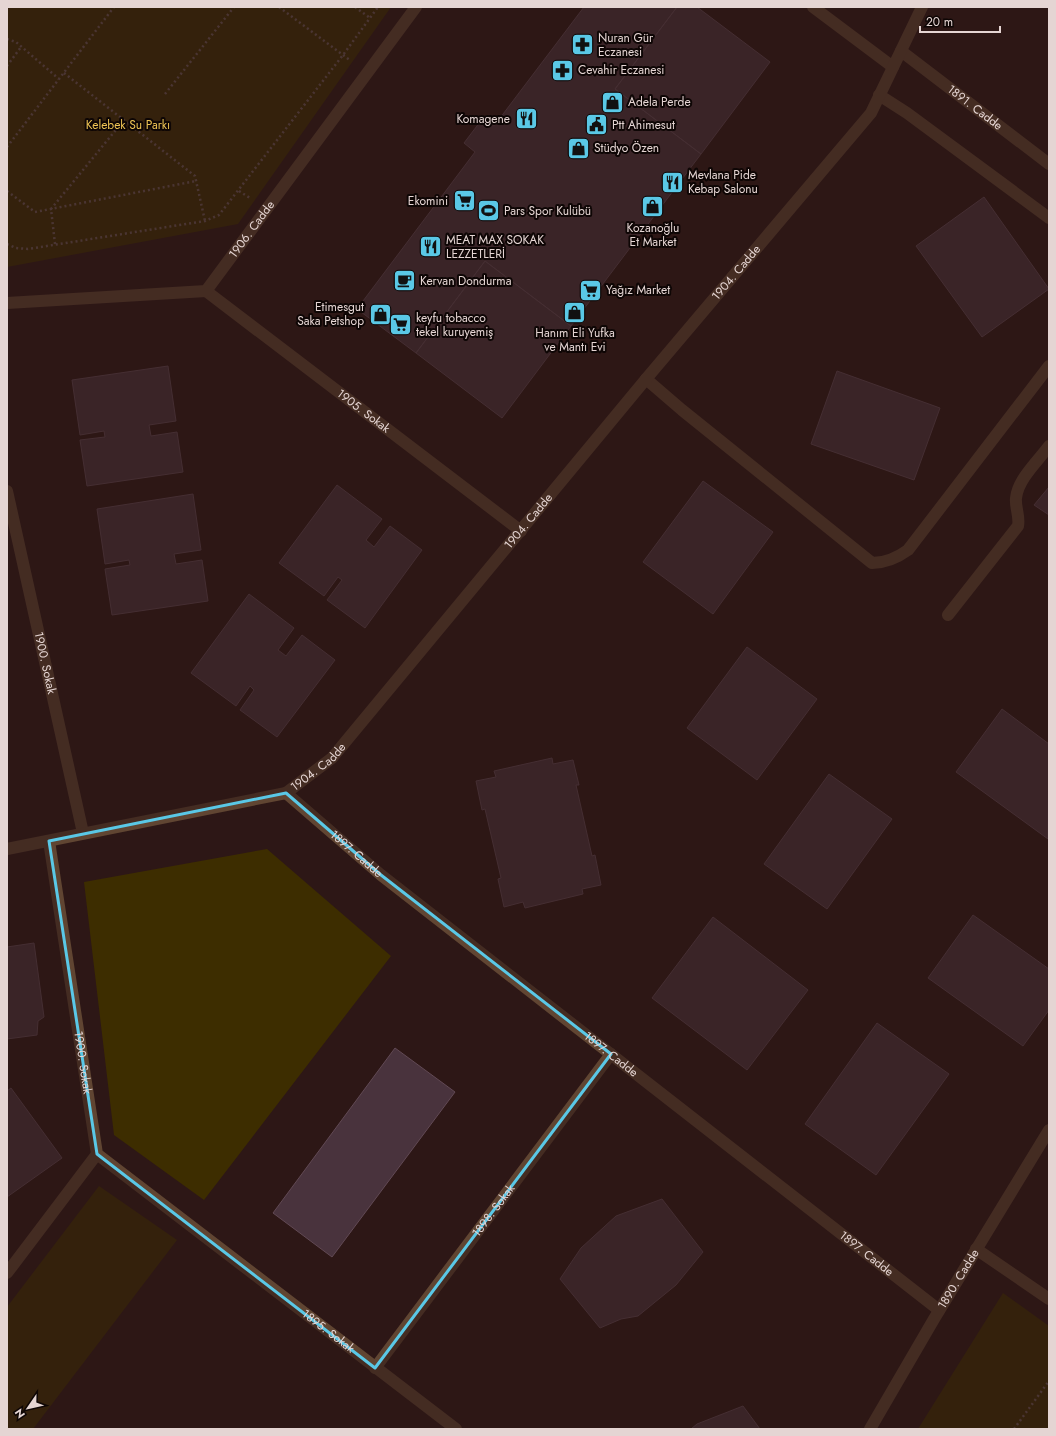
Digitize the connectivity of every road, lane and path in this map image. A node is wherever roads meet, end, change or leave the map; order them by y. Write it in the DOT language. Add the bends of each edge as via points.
graph roads {
  1 [pos="114,7"];
  2 [pos="234,7"];
  3 [pos="279,7"];
  4 [pos="355,7"];
  5 [pos="378,7"];
  6 [pos="416,7"];
  7 [pos="814,7"];
  8 [pos="922,7"];
  9 [pos="370,18"];
  10 [pos="7,39"];
  11 [pos="21,47"];
  12 [pos="901,51"];
  13 [pos="343,55"];
  14 [pos="7,66"];
  15 [pos="893,67"];
  16 [pos="64,73"];
  17 [pos="59,79"];
  18 [pos="165,94"];
  19 [pos="879,95"];
  20 [pos="124,120"];
  21 [pos="7,147"];
  22 [pos="1049,164"];
  23 [pos="196,181"];
  24 [pos="7,191"];
  25 [pos="51,209"];
  26 [pos="1049,218"];
  27 [pos="205,221"];
  28 [pos="7,244"];
  29 [pos="55,244"];
  30 [pos="206,291"];
  31 [pos="7,304"];
  32 [pos="1049,366"];
  33 [pos="646,380"];
  34 [pos="1049,446"];
  35 [pos="7,491"];
  36 [pos="522,531"];
  37 [pos="948,615"];
  38 [pos="286,793"];
  39 [pos="83,833"];
  40 [pos="49,840"];
  41 [pos="7,849"];
  42 [pos="610,1054"];
  43 [pos="1049,1130"];
  44 [pos="97,1154"];
  45 [pos="976,1249"];
  46 [pos="7,1273"];
  47 [pos="1049,1299"];
  48 [pos="940,1310"];
  49 [pos="375,1368"];
  50 [pos="1049,1381"];
  51 [pos="456,1429"];
  52 [pos="870,1429"];
  53 [pos="1014,1429"];
  1 -- 16 [label="path"];
  2 -- 18 [label="path"];
  3 -- 13 [label="path"];
  4 -- 9 [label="path"];
  5 -- 9 [label="path"];
  6 -- 30 [label="street, 1906. Cadde"];
  7 -- 15 [label="street"];
  8 -- 12 [label="street, 1904. Cadde"];
  9 -- 13 [label="path"];
  10 -- 11 [label="path"];
  11 -- 14 [label="path"];
  11 -- 17 [label="path"];
  12 -- 15 [label="street, 1904. Cadde"];
  12 -- 22 [label="street, 1891. Cadde"];
  13 -- 27 [label="path" via="230,203 219,216"];
  15 -- 19 [label="street, 1904. Cadde"];
  16 -- 17 [label="path"];
  16 -- 20 [label="path"];
  17 -- 21 [label="path"];
  19 -- 26 [label="street"];
  19 -- 33 [label="street, 1904. Cadde" via="871,113"];
  20 -- 23 [label="path" via="195,176"];
  20 -- 25 [label="path"];
  23 -- 25 [label="path"];
  23 -- 27 [label="path"];
  24 -- 25 [label="path" via="35,212"];
  25 -- 29 [label="path"];
  27 -- 29 [label="path"];
  28 -- 29 [label="path" via="28,249"];
  30 -- 31 [label="street"];
  30 -- 36 [label="street, 1905. Sokak"];
  32 -- 33 [label="street" via="908,550 881,563 872,563"];
  33 -- 36 [label="street, 1904. Cadde"];
  34 -- 37 [label="street" via="1019,486 1015,503 1018,526"];
  35 -- 39 [label="street, 1900. Sokak"];
  36 -- 38 [label="street, 1904. Cadde" via="332,758"];
  38 -- 39 [label="street, 1904. Cadde"];
  38 -- 42 [label="street, 1897. Cadde" via="381,875"];
  39 -- 40 [label="street, 1904. Cadde"];
  40 -- 41 [label="street, 1904. Cadde"];
  40 -- 44 [label="street, 1900. Sokak"];
  42 -- 48 [label="street, 1897. Cadde"];
  42 -- 49 [label="street, 1898. Sokak"];
  43 -- 45 [label="street, 1890. Cadde"];
  44 -- 46 [label="street"];
  44 -- 49 [label="street, 1895. Sokak"];
  45 -- 47 [label="street"];
  45 -- 48 [label="street, 1890. Cadde"];
  48 -- 52 [label="street, 1890. Cadde"];
  49 -- 51 [label="street, 1895. Sokak"];
  50 -- 53 [label="path"];
}
